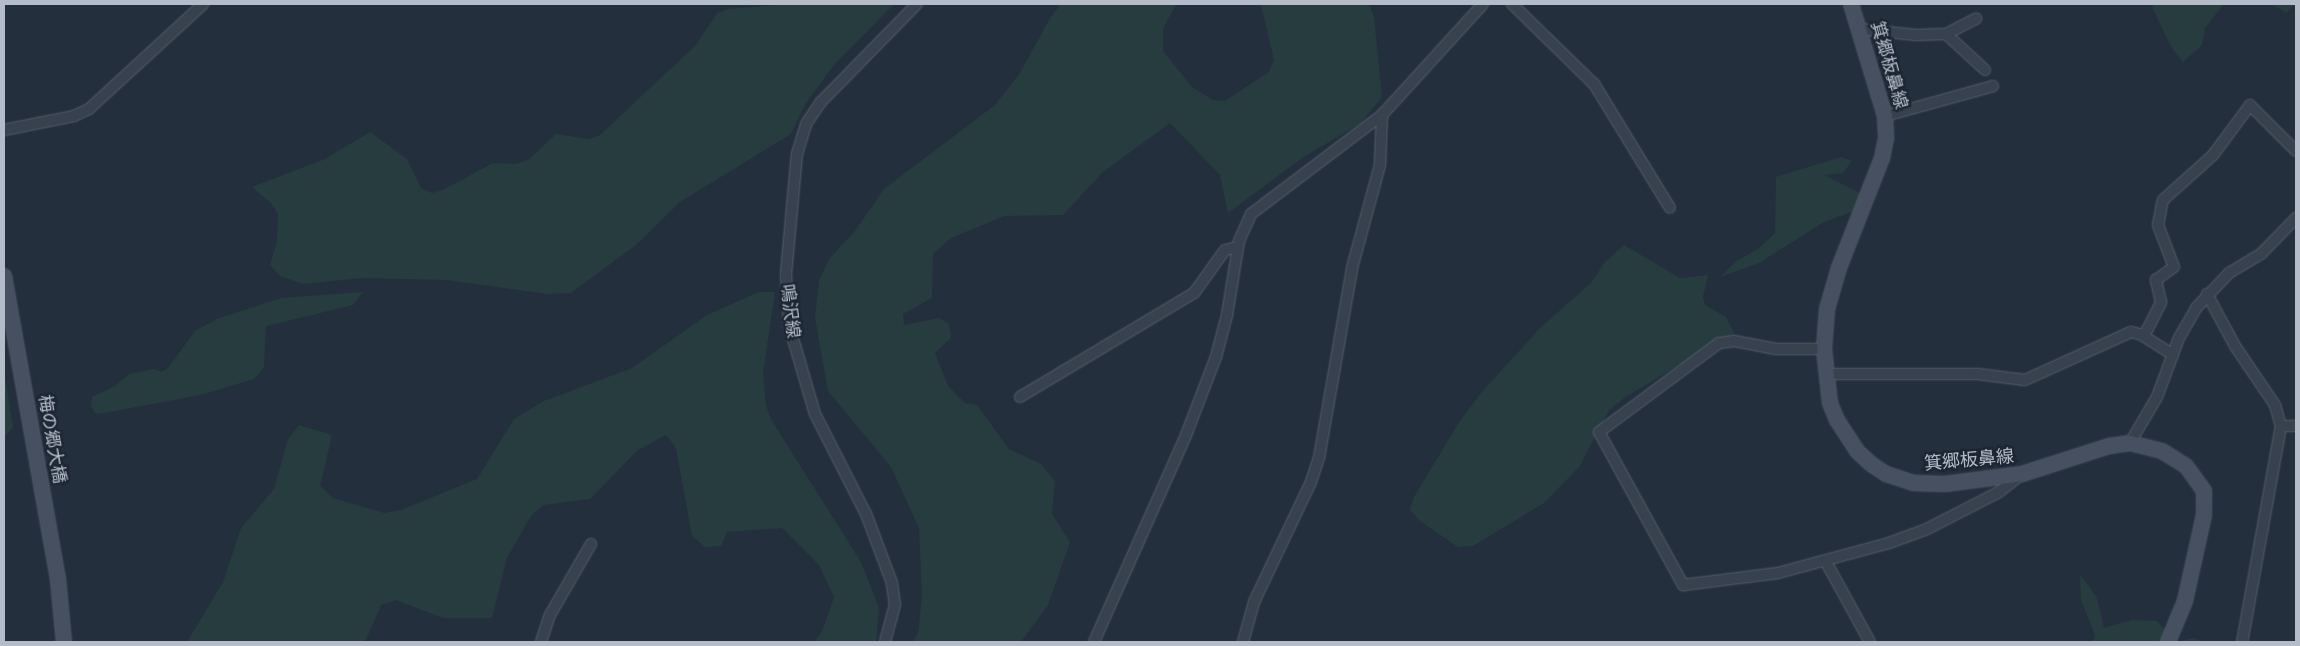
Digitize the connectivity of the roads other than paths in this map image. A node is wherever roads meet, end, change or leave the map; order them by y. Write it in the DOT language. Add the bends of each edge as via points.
graph roads {
  1 [pos="203,4"];
  2 [pos="917,4"];
  3 [pos="1483,4"];
  4 [pos="1512,4"];
  5 [pos="1851,4"];
  6 [pos="1976,19"];
  7 [pos="1859,29"];
  8 [pos="1946,34"];
  9 [pos="1984,70"];
  10 [pos="1993,86"];
  11 [pos="1382,115"];
  12 [pos="1885,116"];
  13 [pos="4,130"];
  14 [pos="2296,151"];
  15 [pos="1670,208"];
  16 [pos="2296,218"];
  17 [pos="1238,247"];
  18 [pos="4,276"];
  19 [pos="2207,294"];
  20 [pos="2144,336"];
  21 [pos="1824,349"];
  22 [pos="2174,355"];
  23 [pos="1827,374"];
  24 [pos="1020,396"];
  25 [pos="2281,426"];
  26 [pos="2296,426"];
  27 [pos="2130,443"];
  28 [pos="2022,474"];
  29 [pos="591,544"];
  30 [pos="1826,562"];
  31 [pos="544,640"];
  32 [pos="64,642"];
  33 [pos="885,642"];
  34 [pos="1094,642"];
  35 [pos="1243,642"];
  36 [pos="1870,642"];
  37 [pos="2168,642"];
  38 [pos="2242,642"];
  1 -- 13 [label="street" via="88,109 74,116"];
  2 -- 33 [label="street, 鳴沢線" via="822,102 806,124 797,154 786,274 789,325 815,414 866,514 892,583 896,605"];
  3 -- 11 [label="street"];
  4 -- 15 [label="street" via="1594,84"];
  5 -- 7 [label="main road, 箕郷板鼻線"];
  6 -- 8 [label="street"];
  7 -- 8 [label="street" via="1916,35"];
  7 -- 12 [label="main road, 箕郷板鼻線"];
  8 -- 9 [label="street"];
  10 -- 12 [label="street"];
  11 -- 17 [label="street" via="1250,214"];
  11 -- 35 [label="street" via="1380,164 1352,268 1319,458 1311,482 1254,602"];
  12 -- 21 [label="main road, 箕郷板鼻線" via="1886,138 1882,158 1830,297"];
  14 -- 20 [label="street" via="2250,105 2213,155 2163,200 2158,225 2174,267 2156,280 2161,302"];
  16 -- 19 [label="street" via="2262,253 2229,273"];
  17 -- 24 [label="street" via="1225,250 1194,293"];
  17 -- 34 [label="street" via="1227,315 1216,357 1186,435"];
  18 -- 32 [label="main road, 梅の郷大橋" via="58,579"];
  19 -- 22 [label="street" via="2191,315"];
  19 -- 25 [label="street" via="2235,346 2275,405"];
  20 -- 22 [label="street"];
  20 -- 23 [label="street" via="2131,332 2025,380 1978,374"];
  21 -- 23 [label="main road, 箕郷板鼻線"];
  21 -- 30 [label="street" via="1776,349 1734,341 1719,343 1598,432 1683,585 1740,580"];
  22 -- 27 [label="street" via="2157,397"];
  23 -- 28 [label="main road, 箕郷板鼻線" via="1830,402 1843,430 1857,451 1886,474 1931,485"];
  25 -- 26 [label="street"];
  25 -- 38 [label="street"];
  27 -- 28 [label="main road, 箕郷板鼻線" via="2109,446"];
  27 -- 37 [label="main road, 箕郷板鼻線" via="2153,447 2178,461 2197,478 2204,491 2204,515 2185,601"];
  28 -- 30 [label="street" via="1999,492 1927,529"];
  29 -- 31 [label="street" via="550,615"];
  30 -- 36 [label="street"];
}
